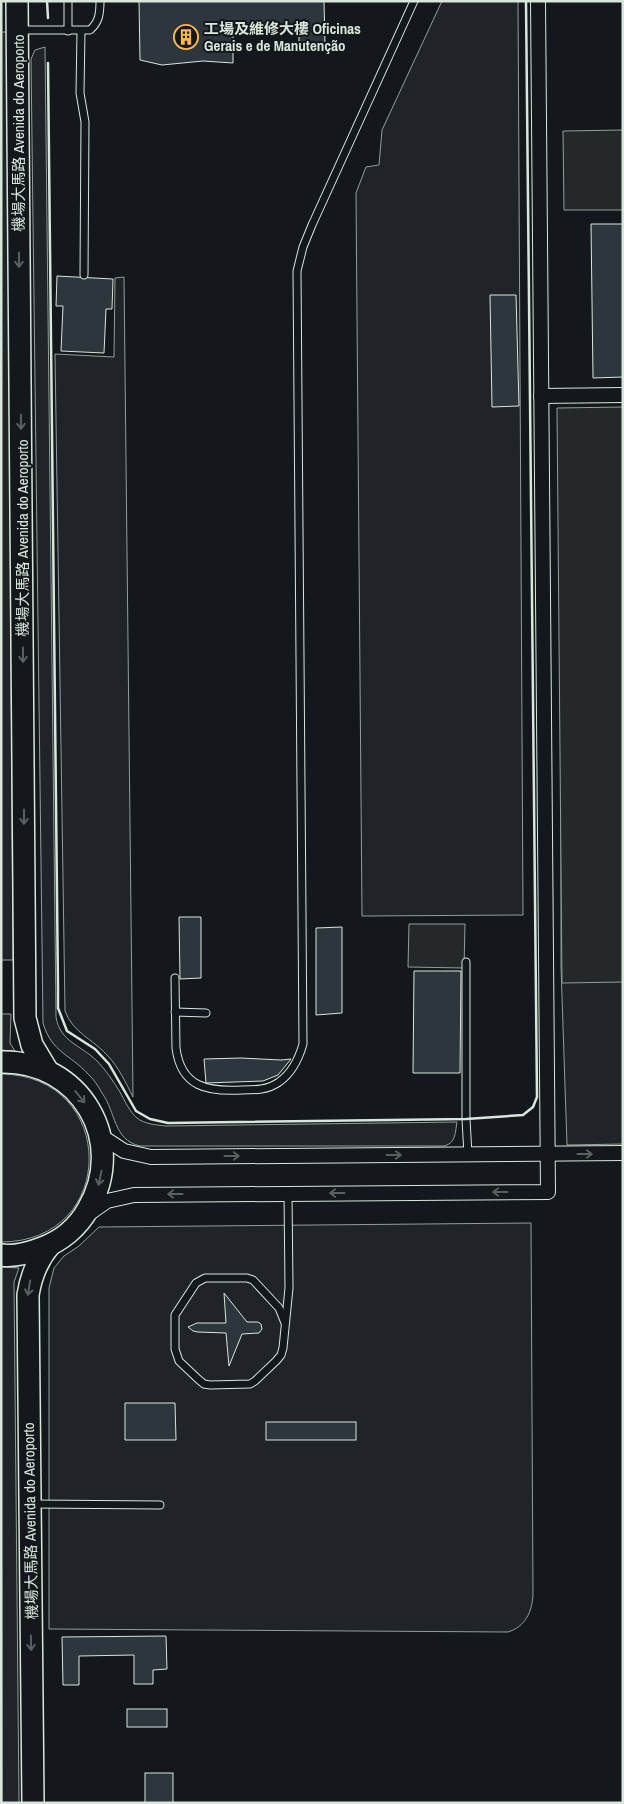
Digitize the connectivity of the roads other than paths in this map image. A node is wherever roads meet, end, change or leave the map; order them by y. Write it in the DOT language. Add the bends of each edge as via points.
graph roads {
  1 [pos="17,1"];
  2 [pos="68,1"];
  3 [pos="100,1"];
  4 [pos="414,1"];
  5 [pos="538,1"];
  6 [pos="17,30"];
  7 [pos="68,31"];
  8 [pos="81,31"];
  9 [pos="84,275"];
  10 [pos="623,395"];
  11 [pos="541,396"];
  12 [pos="466,962"];
  13 [pos="175,978"];
  14 [pos="175,1012"];
  15 [pos="206,1013"];
  16 [pos="1,1062"];
  17 [pos="47,1070"];
  18 [pos="101,1136"];
  19 [pos="623,1153"];
  20 [pos="468,1154"];
  21 [pos="548,1154"];
  22 [pos="288,1194"];
  23 [pos="84,1217"];
  24 [pos="50,1245"];
  25 [pos="1,1255"];
  26 [pos="285,1323"];
  27 [pos="30,1504"];
  28 [pos="160,1505"];
  29 [pos="33,1803"];
  1 -- 6 [label="main road, 機場大馬路 Avenida do Aeroporto"];
  2 -- 7 [label="lane"];
  3 -- 8 [label="lane" via="96,25"];
  4 -- 14 [label="lane" via="312,225 297,271 303,1044 300,1056 286,1076 270,1087 223,1091 203,1087 187,1076 177,1058"];
  5 -- 11 [label="street"];
  6 -- 7 [label="lane"];
  6 -- 17 [label="main road, 機場大馬路 Avenida do Aeroporto, one-way" via="25,1018 32,1045"];
  7 -- 8 [label="lane"];
  8 -- 9 [label="lane" via="80,88 85,122"];
  10 -- 11 [label="street"];
  11 -- 21 [label="street"];
  12 -- 20 [label="lane"];
  13 -- 14 [label="lane"];
  14 -- 15 [label="lane"];
  16 -- 17 [label="main road" via="18,1062"];
  17 -- 18 [label="main road, one-way" via="66,1081 81,1097"];
  18 -- 20 [label="street, one-way" via="124,1151 151,1157"];
  18 -- 23 [label="main road, one-way" via="101,1178"];
  21 -- 19 [label="street, one-way"];
  20 -- 21 [label="street"];
  21 -- 22 [label="street, one-way" via="548,1192"];
  22 -- 23 [label="street, one-way" via="134,1195 107,1202"];
  22 -- 26 [label="lane" via="289,1288"];
  23 -- 24 [label="main road" via="69,1233"];
  24 -- 25 [label="main road" via="29,1253"];
  24 -- 27 [label="main road, 機場大馬路 Avenida do Aeroporto, one-way" via="35,1268 28,1295"];
  26 -- 26 [label="lane" via="281,1355 250,1384 204,1384 180,1361 175,1349 174,1315 196,1283 205,1278 242,1277 253,1280 279,1308"];
  27 -- 28 [label="lane"];
  27 -- 29 [label="main road, 機場大馬路 Avenida do Aeroporto, one-way"];
}
